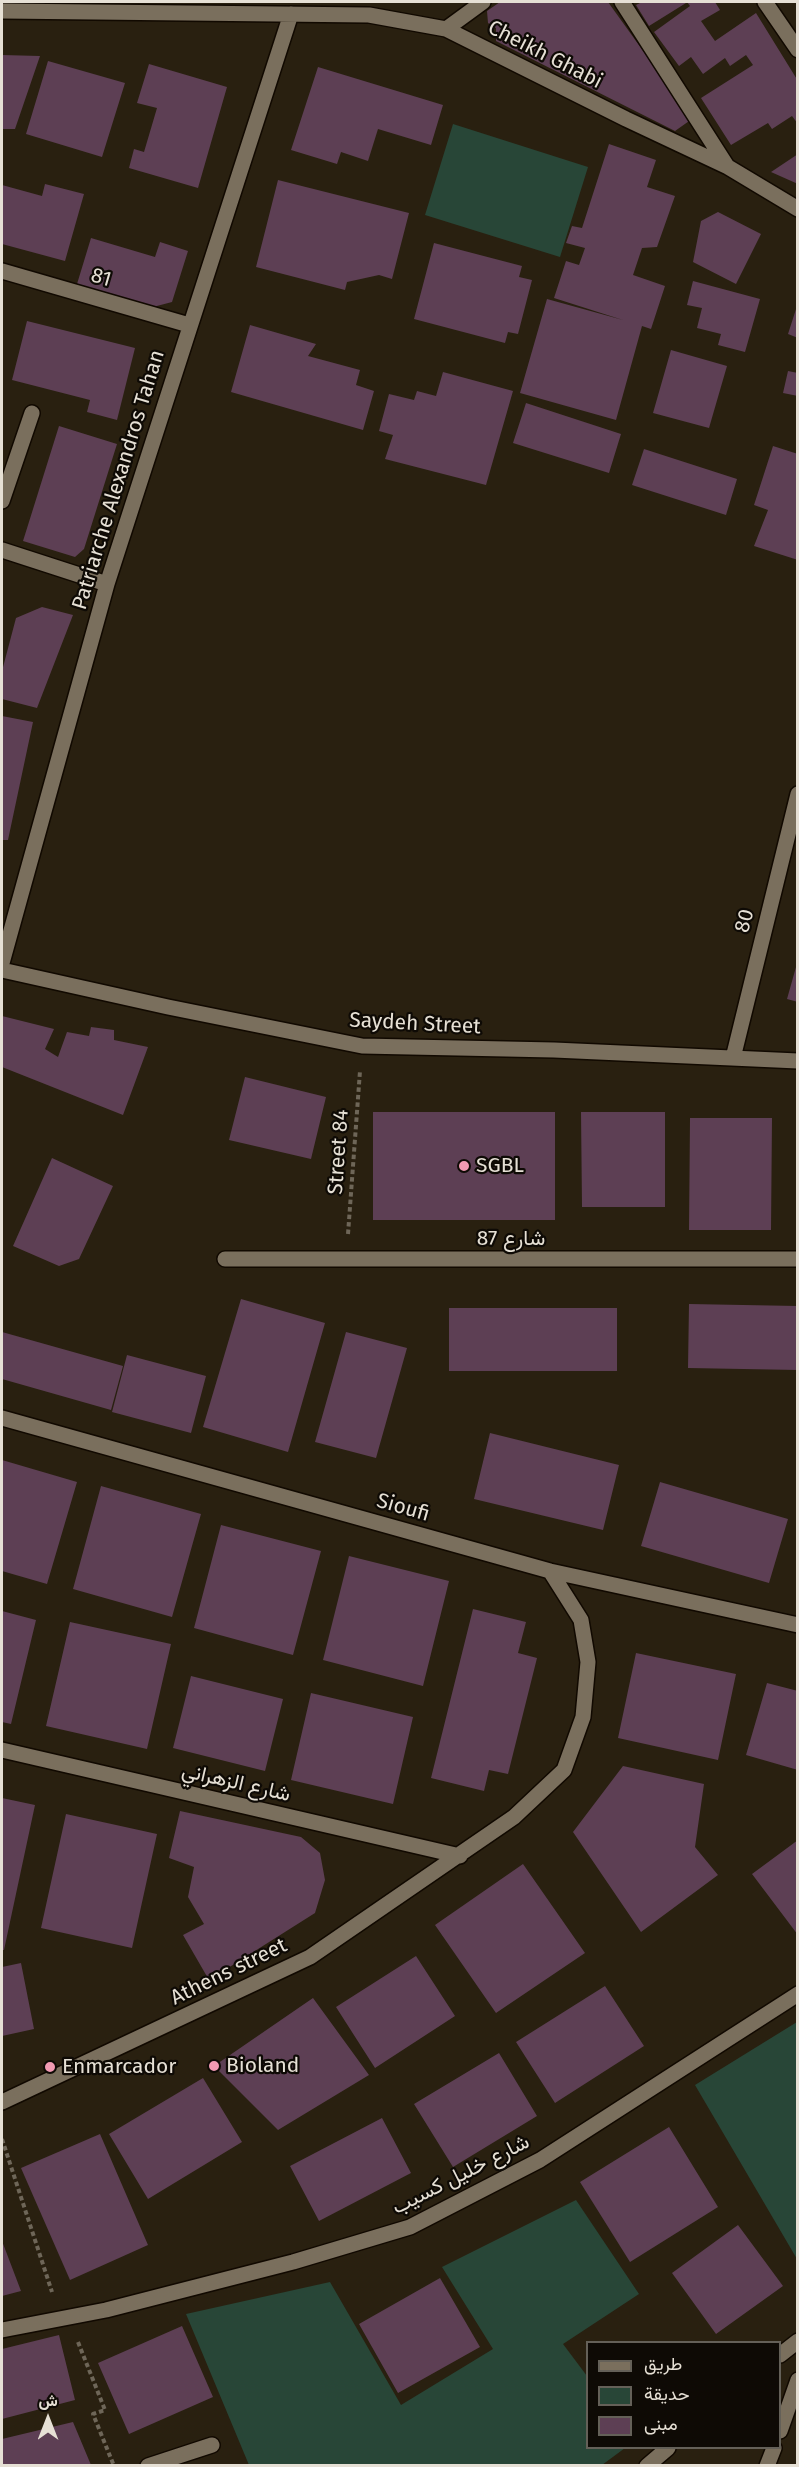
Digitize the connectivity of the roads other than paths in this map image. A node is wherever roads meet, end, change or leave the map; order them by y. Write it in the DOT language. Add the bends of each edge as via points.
graph roads {
  1 [pos="361,2"];
  2 [pos="483,2"];
  3 [pos="622,2"];
  4 [pos="765,2"];
  5 [pos="2,11"];
  6 [pos="291,14"];
  7 [pos="369,15"];
  8 [pos="446,29"];
  9 [pos="798,50"];
  10 [pos="728,167"];
  11 [pos="798,208"];
  12 [pos="2,272"];
  13 [pos="189,325"];
  14 [pos="32,413"];
  15 [pos="2,501"];
  16 [pos="2,550"];
  17 [pos="107,584"];
  18 [pos="798,794"];
  19 [pos="2,963"];
  20 [pos="2,970"];
  21 [pos="733,1058"];
  22 [pos="798,1061"];
  23 [pos="225,1259"];
  24 [pos="798,1259"];
  25 [pos="2,1418"];
  26 [pos="550,1571"];
  27 [pos="798,1625"];
  28 [pos="2,1750"];
  29 [pos="460,1856"];
  30 [pos="798,1994"];
  31 [pos="2,2102"];
  32 [pos="2,2331"];
  33 [pos="798,2341"];
  34 [pos="781,2354"];
  35 [pos="798,2380"];
  36 [pos="781,2428"];
  37 [pos="212,2445"];
  38 [pos="667,2449"];
  39 [pos="774,2449"];
  40 [pos="148,2466"];
  41 [pos="647,2466"];
  42 [pos="767,2466"];
  1 -- 7 [label="street"];
  2 -- 8 [label="street"];
  3 -- 10 [label="street"];
  4 -- 9 [label="street"];
  5 -- 6 [label="street, Cheikh Ghabi"];
  6 -- 7 [label="street, Cheikh Ghabi"];
  6 -- 13 [label="street, Patriarche Alexandros Tahan"];
  7 -- 8 [label="street, Cheikh Ghabi"];
  8 -- 10 [label="street, Cheikh Ghabi"];
  10 -- 11 [label="street, Cheikh Ghabi"];
  12 -- 13 [label="street, 81"];
  13 -- 17 [label="street, Patriarche Alexandros Tahan"];
  14 -- 15 [label="street"];
  16 -- 17 [label="street"];
  17 -- 19 [label="street, Patriarche Alexandros Tahan"];
  18 -- 21 [label="street, 80"];
  20 -- 21 [label="street, Saydeh Street" via="362,1046"];
  21 -- 22 [label="street, Saydeh Street"];
  23 -- 24 [label="street, شارع 87"];
  25 -- 26 [label="street, Sioufi"];
  26 -- 27 [label="street, Sioufi"];
  26 -- 29 [label="street" via="581,1620 588,1662 583,1717 564,1770 514,1817"];
  28 -- 29 [label="street, شارع الزهراني"];
  29 -- 31 [label="street, Athens street" via="309,1957"];
  30 -- 32 [label="street, شارع خليل كسيب" via="540,2160 410,2227 106,2310"];
  33 -- 34 [label="street"];
  35 -- 36 [label="street"];
  37 -- 40 [label="street"];
  38 -- 41 [label="street"];
  39 -- 42 [label="street"];
}
